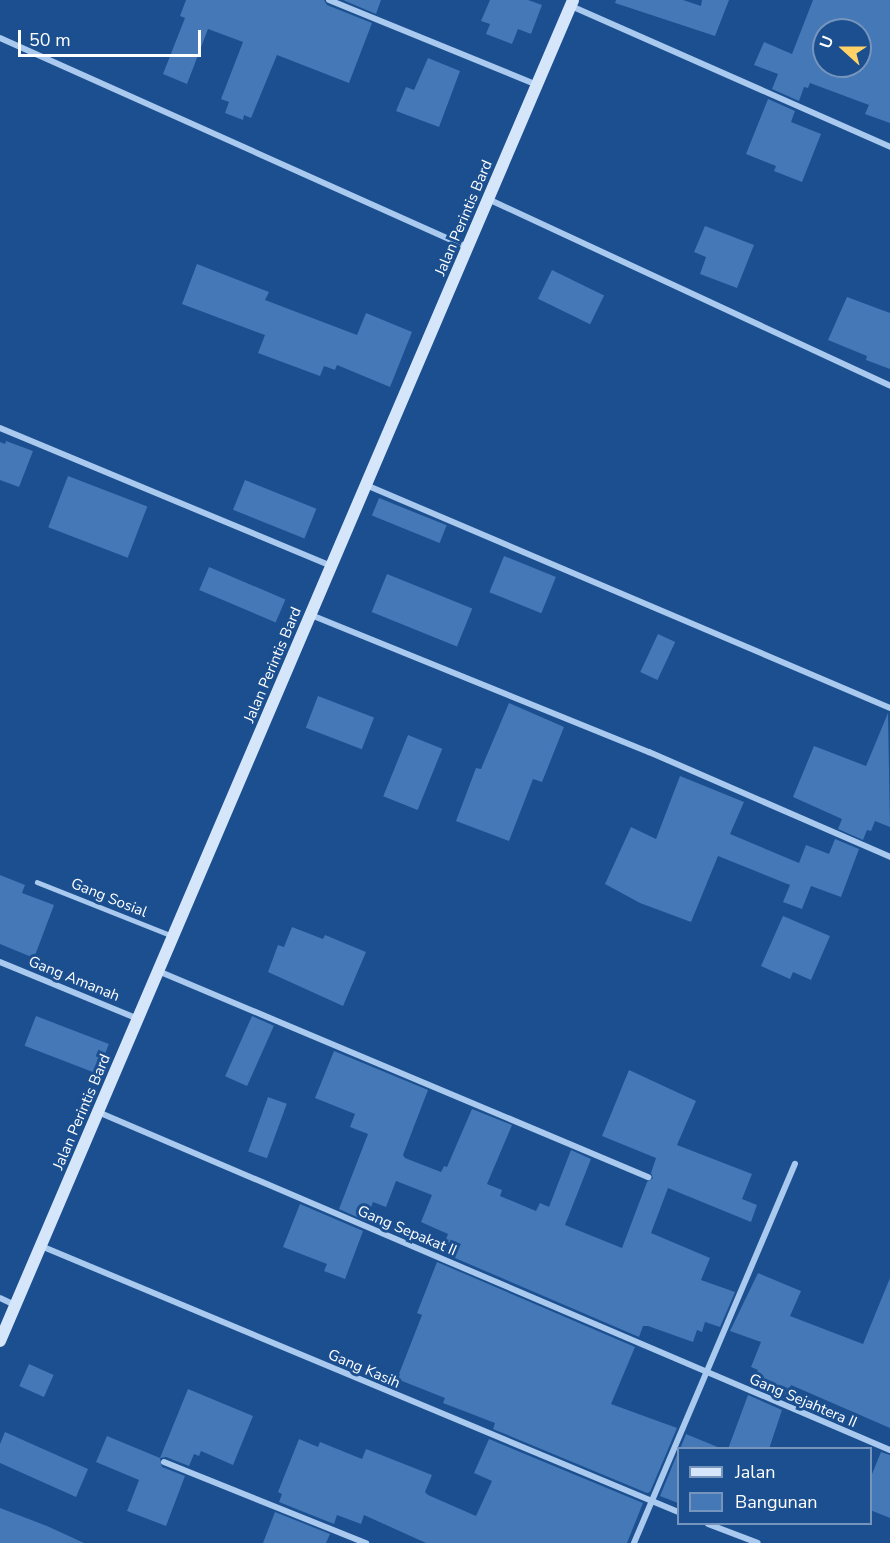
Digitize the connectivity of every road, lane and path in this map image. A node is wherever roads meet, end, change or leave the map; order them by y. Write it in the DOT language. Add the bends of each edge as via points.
graph roads {
  1 [pos="329,0"];
  2 [pos="572,3"];
  3 [pos="0,38"];
  4 [pos="537,85"];
  5 [pos="890,147"];
  6 [pos="488,199"];
  7 [pos="468,248"];
  8 [pos="890,386"];
  9 [pos="0,428"];
  10 [pos="366,485"];
  11 [pos="331,566"];
  12 [pos="311,615"];
  13 [pos="890,708"];
  14 [pos="890,857"];
  15 [pos="37,882"];
  16 [pos="173,936"];
  17 [pos="0,962"];
  18 [pos="158,971"];
  19 [pos="138,1018"];
  20 [pos="98,1112"];
  21 [pos="795,1164"];
  22 [pos="648,1177"];
  23 [pos="40,1246"];
  24 [pos="0,1298"];
  25 [pos="15,1305"];
  26 [pos="0,1341"];
  27 [pos="706,1373"];
  28 [pos="890,1450"];
  29 [pos="164,1462"];
  30 [pos="652,1502"];
  31 [pos="677,1512"];
  32 [pos="711,1525"];
  33 [pos="366,1543"];
  34 [pos="634,1543"];
  35 [pos="758,1543"];
  1 -- 4 [label="street"];
  2 -- 4 [label="street, Jalan Perintis Bard"];
  2 -- 5 [label="street"];
  3 -- 7 [label="street"];
  4 -- 6 [label="street, Jalan Perintis Bard"];
  6 -- 7 [label="street, Jalan Perintis Bard"];
  6 -- 8 [label="street"];
  7 -- 10 [label="street, Jalan Perintis Bard"];
  9 -- 11 [label="street"];
  10 -- 11 [label="street, Jalan Perintis Bard"];
  10 -- 13 [label="street"];
  11 -- 12 [label="street, Jalan Perintis Bard"];
  12 -- 14 [label="street" via="649,752"];
  12 -- 16 [label="street, Jalan Perintis Bard"];
  15 -- 16 [label="lane, Gang Sosial"];
  16 -- 18 [label="street, Jalan Perintis Bard"];
  17 -- 19 [label="street, Gang Amanah"];
  18 -- 19 [label="street, Jalan Perintis Bard"];
  18 -- 22 [label="street"];
  19 -- 20 [label="street, Jalan Perintis Bard"];
  20 -- 23 [label="street, Jalan Perintis Bard"];
  20 -- 27 [label="street, Gang Sepakat II"];
  21 -- 27 [label="street"];
  23 -- 25 [label="street, Jalan Perintis Bard"];
  23 -- 30 [label="street, Gang Kasih"];
  24 -- 25 [label="street"];
  25 -- 26 [label="street, Jalan Perintis Bard"];
  27 -- 28 [label="street, Gang Sejahtera II"];
  27 -- 30 [label="street"];
  29 -- 33 [label="street"];
  30 -- 31 [label="street, Gang Kasih"];
  30 -- 34 [label="street"];
  32 -- 35 [label="street"];
}
